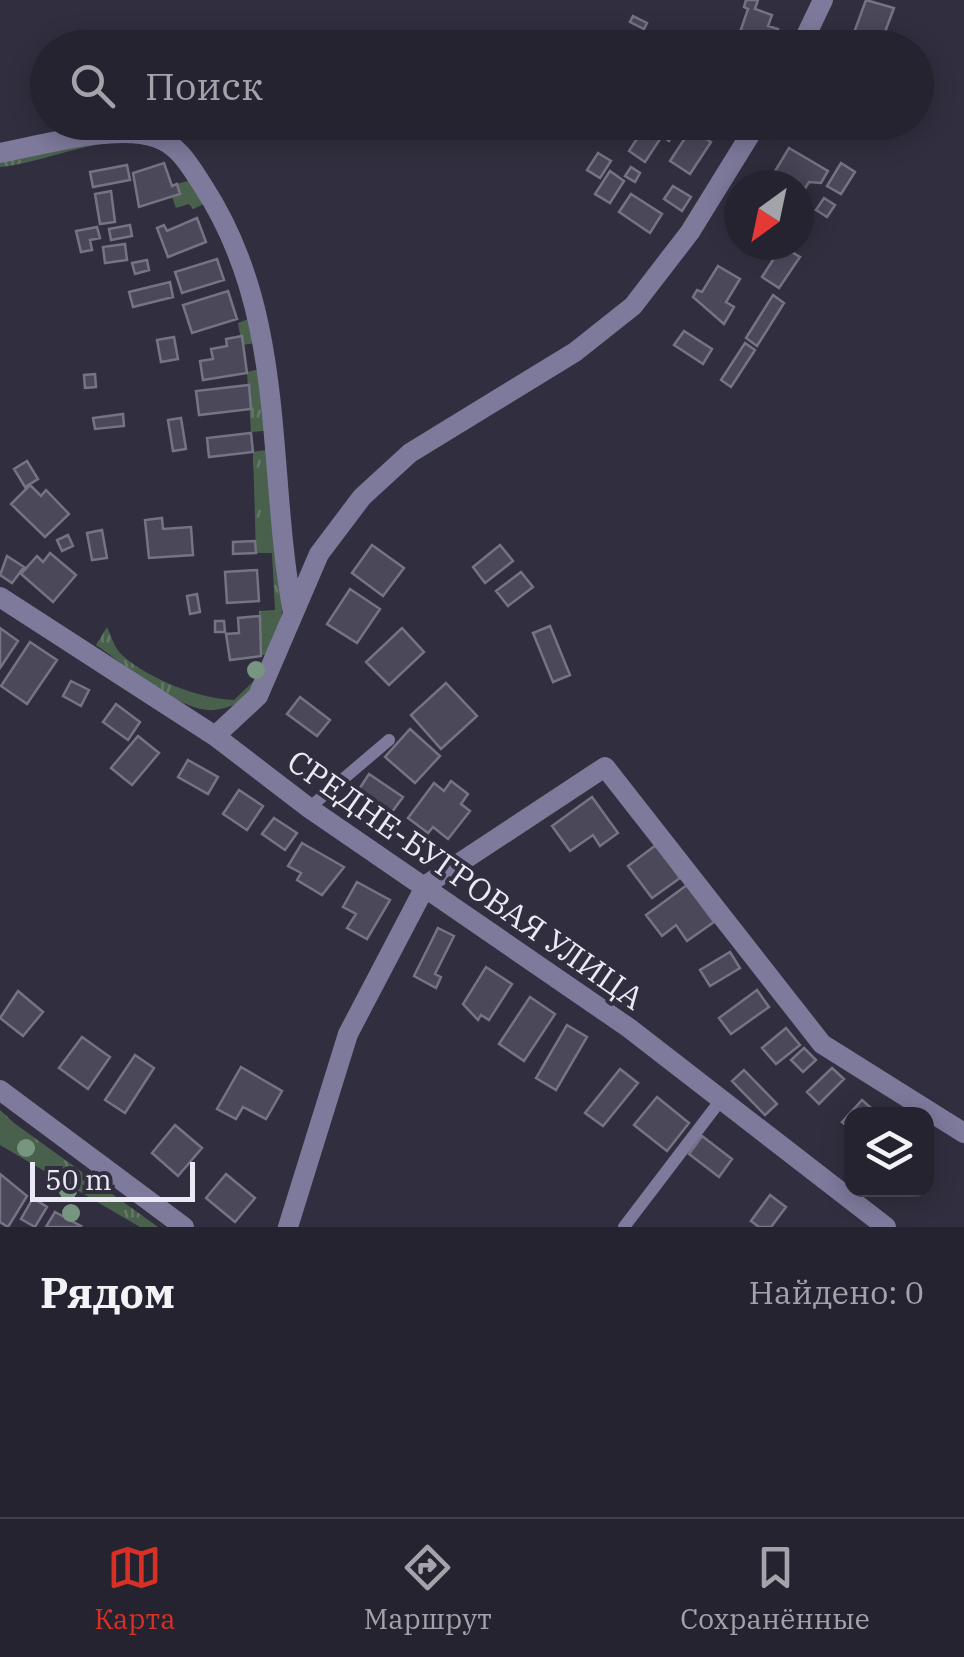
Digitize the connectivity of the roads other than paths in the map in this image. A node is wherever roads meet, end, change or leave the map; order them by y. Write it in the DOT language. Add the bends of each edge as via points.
graph roads {
  1 [pos="823,0"];
  2 [pos="809,30"];
  3 [pos="77,140"];
  4 [pos="160,140"];
  5 [pos="747,140"];
  6 [pos="0,153"];
  7 [pos="0,597"];
  8 [pos="293,612"];
  9 [pos="214,736"];
  10 [pos="390,740"];
  11 [pos="309,808"];
  12 [pos="426,885"];
  13 [pos="0,1090"];
  14 [pos="720,1101"];
  15 [pos="964,1133"];
  16 [pos="184,1227"];
  17 [pos="288,1227"];
  18 [pos="624,1227"];
  19 [pos="886,1227"];
  1 -- 2 [label="street"];
  3 -- 6 [label="street"];
  4 -- 8 [label="street" via="184,157 210,196 242,258 261,322"];
  5 -- 8 [label="street" via="690,232 633,306 575,352 386,472 319,554"];
  7 -- 9 [label="street, СРЕДНЕ-БУГРОВАЯ УЛИЦА"];
  8 -- 9 [label="street" via="258,696"];
  9 -- 11 [label="street, СРЕДНЕ-БУГРОВАЯ УЛИЦА"];
  10 -- 11 [label="lane"];
  11 -- 12 [label="street, СРЕДНЕ-БУГРОВАЯ УЛИЦА"];
  12 -- 14 [label="street, СРЕДНЕ-БУГРОВАЯ УЛИЦА"];
  12 -- 15 [label="street" via="605,767 822,1044"];
  12 -- 17 [label="street" via="348,1034"];
  13 -- 16 [label="street"];
  14 -- 18 [label="lane"];
  14 -- 19 [label="street, СРЕДНЕ-БУГРОВАЯ УЛИЦА"];
}
